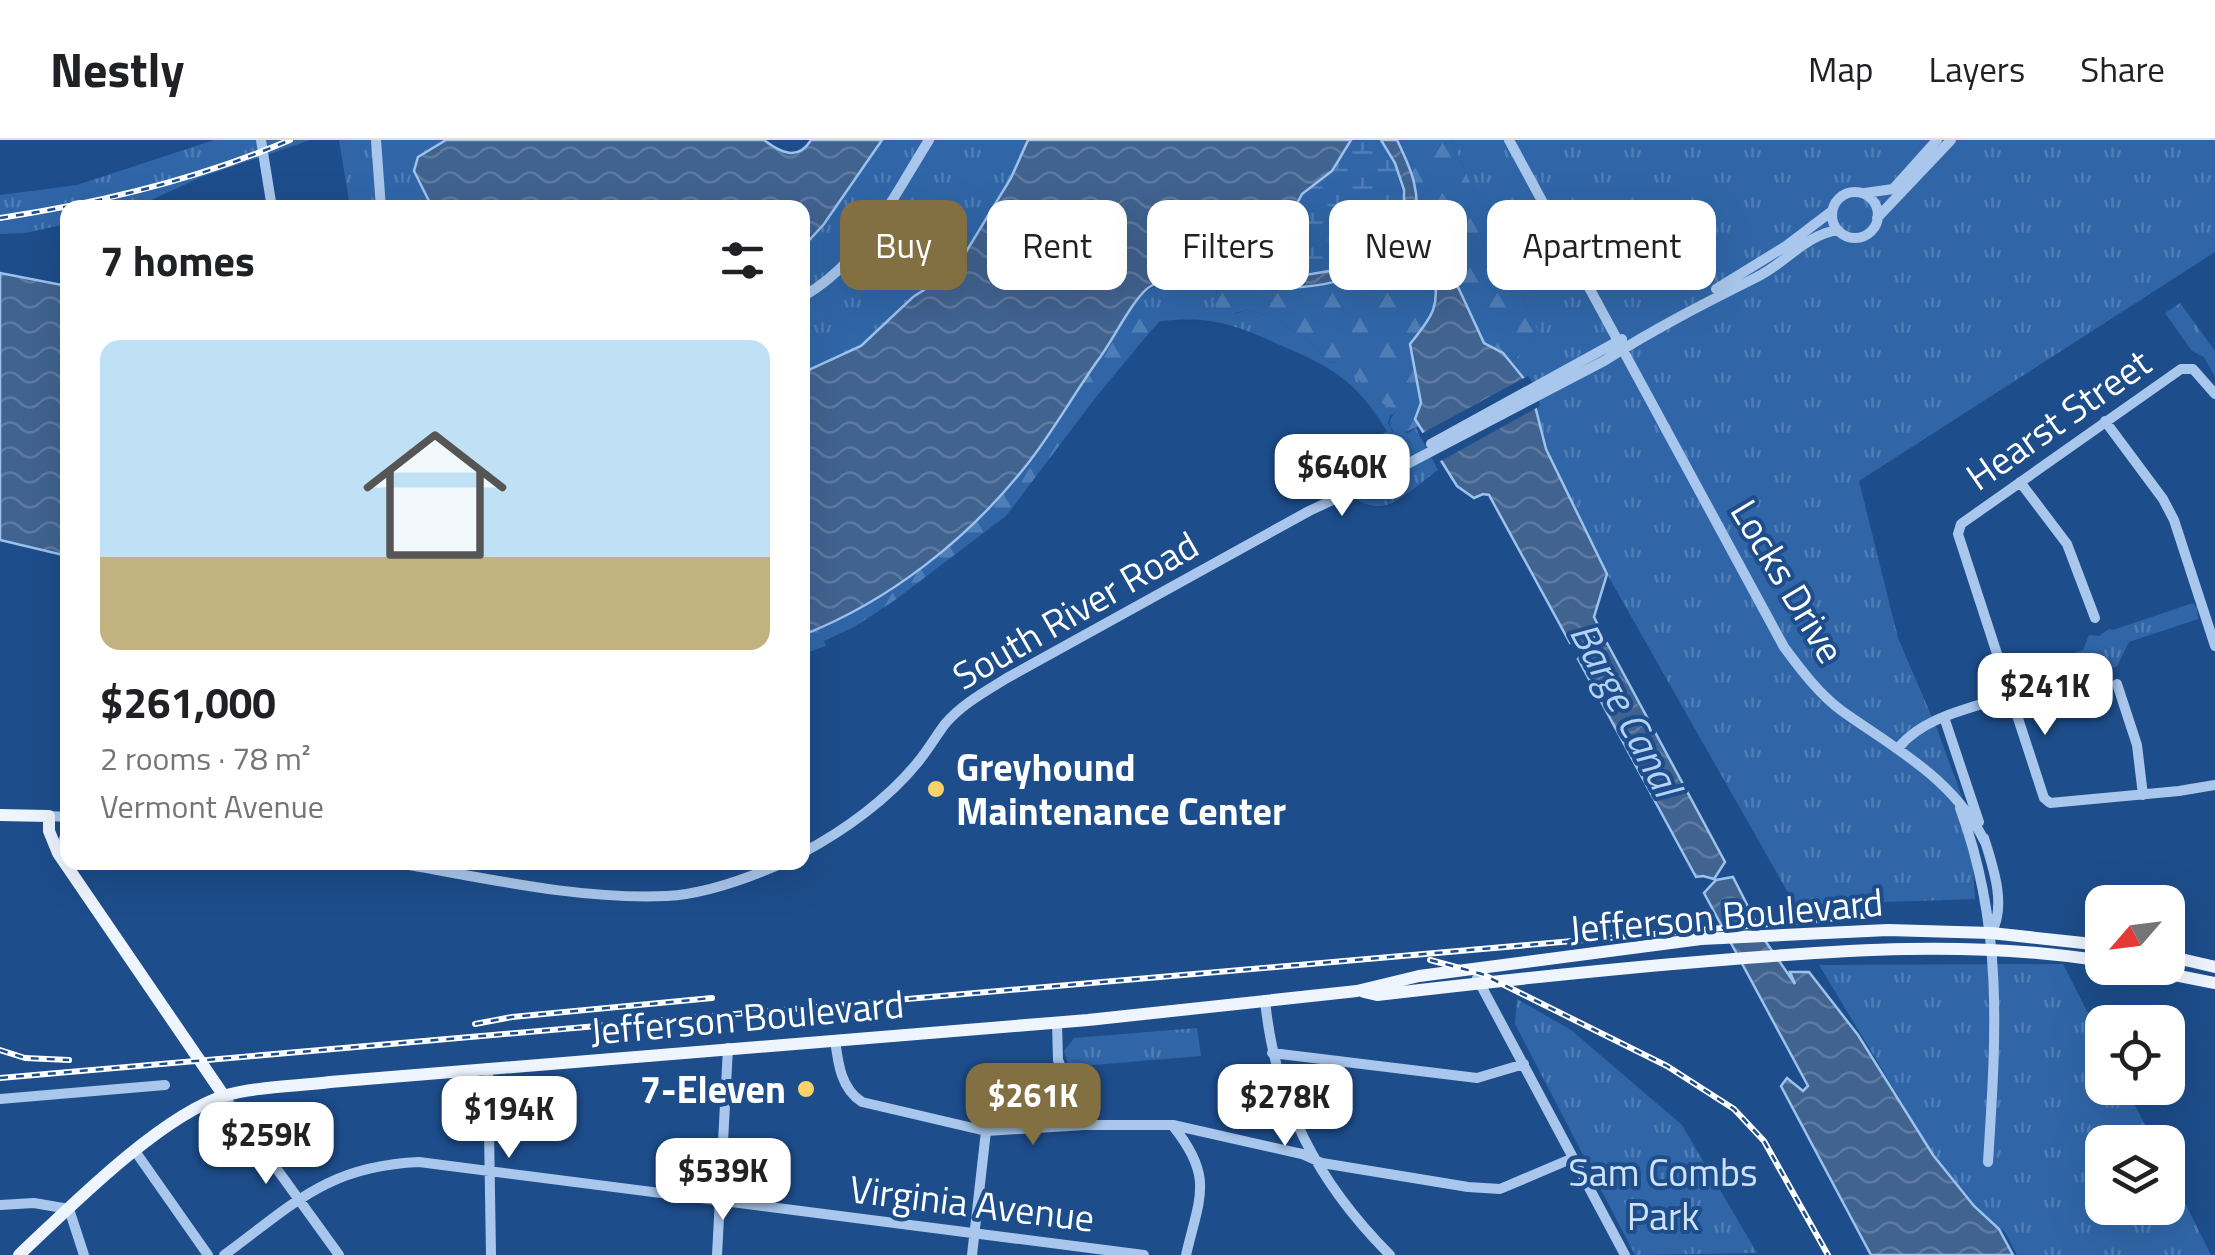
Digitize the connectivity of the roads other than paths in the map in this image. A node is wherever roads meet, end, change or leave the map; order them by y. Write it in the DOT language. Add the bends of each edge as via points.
graph roads {
  1 [pos="261,140"];
  2 [pos="376,140"];
  3 [pos="929,140"];
  4 [pos="1508,140"];
  5 [pos="1937,140"];
  6 [pos="1951,140"];
  7 [pos="1862,193"];
  8 [pos="271,200"];
  9 [pos="380,200"];
  10 [pos="1832,210"];
  11 [pos="1877,218"];
  12 [pos="1838,230"];
  13 [pos="810,292"];
  14 [pos="1620,345"];
  15 [pos="2215,394"];
  16 [pos="2106,421"];
  17 [pos="2020,482"];
  18 [pos="2095,618"];
  19 [pos="2215,646"];
  20 [pos="2117,684"];
  21 [pos="2009,695"];
  22 [pos="1944,717"];
  23 [pos="1899,746"];
  24 [pos="2215,784"];
  25 [pos="2143,795"];
  26 [pos="1956,797"];
  27 [pos="0,815"];
  28 [pos="49,816"];
  29 [pos="60,817"];
  30 [pos="1985,842"];
  31 [pos="60,848"];
  32 [pos="810,849"];
  33 [pos="58,853"];
  34 [pos="60,856"];
  35 [pos="70,870"];
  36 [pos="443,870"];
  37 [pos="765,870"];
  38 [pos="1991,933"];
  39 [pos="2085,943"];
  40 [pos="1992,950"];
  41 [pos="2085,960"];
  42 [pos="2185,960"];
  43 [pos="2215,967"];
  44 [pos="1472,970"];
  45 [pos="2185,976"];
  46 [pos="2215,982"];
  47 [pos="1480,983"];
  48 [pos="1356,990"];
  49 [pos="1265,1000"];
  50 [pos="1057,1022"];
  51 [pos="835,1040"];
  52 [pos="728,1048"];
  53 [pos="1272,1054"];
  54 [pos="1524,1064"];
  55 [pos="488,1068"];
  56 [pos="164,1085"];
  57 [pos="224,1096"];
  58 [pos="0,1099"];
  59 [pos="1085,1125"];
  60 [pos="1173,1125"];
  61 [pos="986,1131"];
  62 [pos="134,1152"];
  63 [pos="1312,1158"];
  64 [pos="1573,1158"];
  65 [pos="1988,1162"];
  66 [pos="490,1171"];
  67 [pos="300,1200"];
  68 [pos="719,1203"];
  69 [pos="0,1205"];
  70 [pos="68,1209"];
  71 [pos="975,1233"];
  72 [pos="18,1255"];
  73 [pos="84,1255"];
  74 [pos="208,1255"];
  75 [pos="224,1255"];
  76 [pos="339,1255"];
  77 [pos="491,1255"];
  78 [pos="716,1255"];
  79 [pos="972,1255"];
  80 [pos="1144,1255"];
  81 [pos="1186,1255"];
  82 [pos="1390,1255"];
  83 [pos="1624,1255"];
  1 -- 8 [label="street"];
  2 -- 9 [label="street"];
  3 -- 13 [label="street" via="860,248"];
  4 -- 14 [label="street"];
  5 -- 7 [label="street" via="1899,184"];
  6 -- 11 [label="street"];
  7 -- 10 [label="street" via="1847,193"];
  7 -- 11 [label="street" via="1874,203"];
  10 -- 12 [label="street"];
  10 -- 14 [label="street" via="1748,270"];
  11 -- 12 [label="street" via="1858,237"];
  12 -- 14 [label="street" via="1818,234 1774,267"];
  14 -- 23 [label="street, Locks Drive" via="1784,647 1840,710"];
  14 -- 32 [label="street, South River Road" via="973,699 878,801"];
  15 -- 16 [label="street, Hearst Street" via="2193,369 2181,368"];
  16 -- 17 [label="street, Hearst Street"];
  16 -- 19 [label="street" via="2174,520"];
  17 -- 18 [label="street" via="2066,544"];
  17 -- 21 [label="street, Hearst Street" via="1961,524 1958,534"];
  20 -- 25 [label="street"];
  21 -- 22 [label="street"];
  21 -- 25 [label="street" via="2050,803"];
  22 -- 23 [label="street"];
  22 -- 30 [label="street"];
  23 -- 26 [label="street, Locks Drive"];
  24 -- 25 [label="street"];
  26 -- 30 [label="street, Locks Drive"];
  26 -- 38 [label="street, Locks Drive" via="1976,852"];
  27 -- 28 [label="main road"];
  28 -- 29 [label="street"];
  28 -- 33 [label="main road"];
  30 -- 38 [label="street" via="1999,920"];
  31 -- 33 [label="street"];
  33 -- 34 [label="main road"];
  35 -- 57 [label="main road"];
  36 -- 37 [label="street" via="582,892 669,896"];
  38 -- 39 [label="main road, Jefferson Boulevard"];
  38 -- 40 [label="street, Locks Drive"];
  38 -- 44 [label="main road, Jefferson Boulevard" via="1769,934"];
  40 -- 41 [label="main road, Jefferson Boulevard"];
  40 -- 47 [label="main road, Jefferson Boulevard" via="1793,954"];
  40 -- 65 [label="street, Locks Drive"];
  42 -- 43 [label="main road"];
  44 -- 47 [label="street"];
  44 -- 48 [label="main road, Jefferson Boulevard"];
  45 -- 46 [label="main road"];
  47 -- 48 [label="main road, Jefferson Boulevard" via="1378,995"];
  47 -- 54 [label="street"];
  48 -- 49 [label="main road, Jefferson Boulevard"];
  49 -- 50 [label="main road, Jefferson Boulevard"];
  49 -- 53 [label="street"];
  50 -- 51 [label="main road, Jefferson Boulevard"];
  50 -- 59 [label="street" via="1058,1060"];
  51 -- 52 [label="main road, Jefferson Boulevard"];
  51 -- 61 [label="street" via="840,1072 862,1102"];
  52 -- 55 [label="main road, Jefferson Boulevard"];
  52 -- 68 [label="street"];
  53 -- 54 [label="street" via="1477,1078"];
  53 -- 63 [label="street"];
  54 -- 64 [label="street"];
  55 -- 57 [label="main road, Jefferson Boulevard"];
  55 -- 66 [label="street"];
  56 -- 58 [label="street"];
  57 -- 62 [label="main road, Jefferson Boulevard"];
  57 -- 67 [label="street"];
  59 -- 60 [label="street"];
  59 -- 61 [label="street"];
  60 -- 63 [label="street"];
  60 -- 81 [label="street" via="1192,1148 1202,1180"];
  61 -- 71 [label="street"];
  62 -- 70 [label="main road, Jefferson Boulevard"];
  62 -- 74 [label="street"];
  63 -- 64 [label="street" via="1500,1189"];
  63 -- 82 [label="street"];
  64 -- 83 [label="street"];
  66 -- 67 [label="street, Virginia Avenue" via="383,1164 336,1177"];
  66 -- 68 [label="street, Virginia Avenue"];
  66 -- 77 [label="street"];
  67 -- 75 [label="street, Virginia Avenue"];
  67 -- 76 [label="street"];
  68 -- 71 [label="street, Virginia Avenue"];
  68 -- 78 [label="street"];
  69 -- 70 [label="street"];
  70 -- 72 [label="main road, Jefferson Boulevard"];
  70 -- 73 [label="street"];
  71 -- 79 [label="street"];
  71 -- 80 [label="street, Virginia Avenue"];
}
